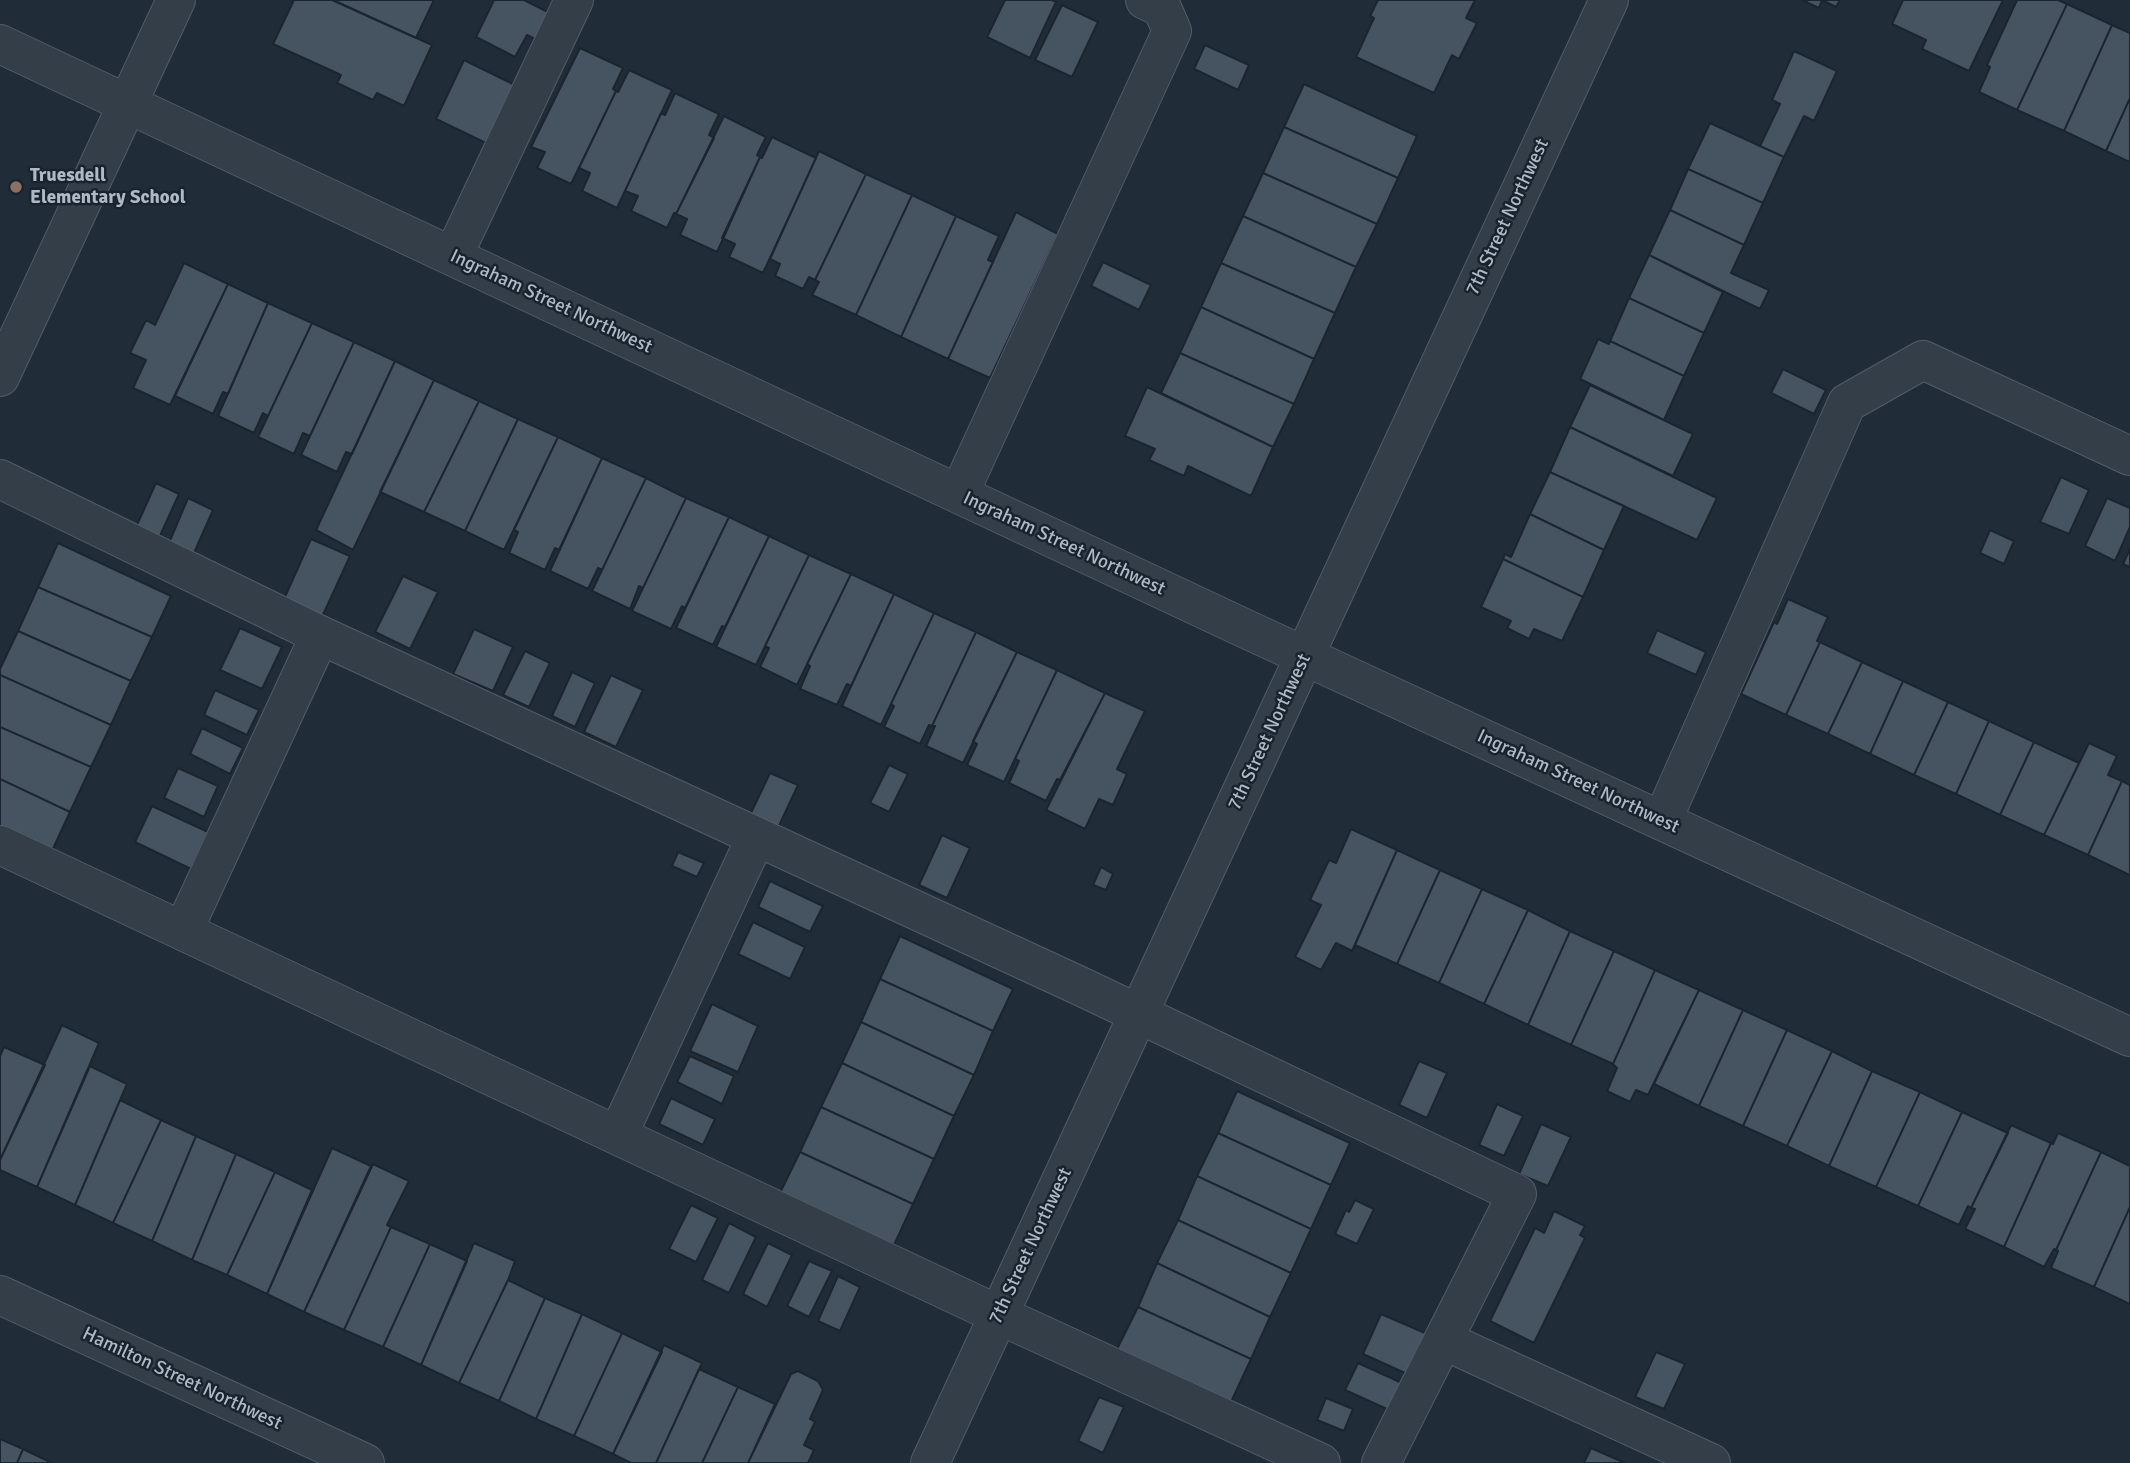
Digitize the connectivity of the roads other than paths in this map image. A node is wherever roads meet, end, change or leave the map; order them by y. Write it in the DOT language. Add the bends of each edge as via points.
graph roads {
  1 [pos="176,0"];
  2 [pos="573,0"];
  3 [pos="1145,0"];
  4 [pos="1609,0"];
  5 [pos="0,44"];
  6 [pos="128,104"];
  7 [pos="453,256"];
  8 [pos="0,377"];
  9 [pos="2130,456"];
  10 [pos="0,479"];
  11 [pos="959,494"];
  12 [pos="320,635"];
  13 [pos="1305,656"];
  14 [pos="1662,821"];
  15 [pos="756,837"];
  16 [pos="0,845"];
  17 [pos="183,931"];
  18 [pos="1139,1013"];
  19 [pos="2130,1037"];
  20 [pos="618,1135"];
  21 [pos="0,1295"];
  22 [pos="999,1315"];
  23 [pos="1443,1340"];
  24 [pos="365,1463"];
  25 [pos="930,1463"];
  26 [pos="1321,1463"];
  27 [pos="1381,1463"];
  28 [pos="1711,1463"];
  1 -- 6 [label="street"];
  2 -- 7 [label="street"];
  3 -- 11 [label="street" via="1162,8 1172,31"];
  4 -- 13 [label="street, 7th Street Northwest"];
  5 -- 6 [label="street, Ingraham Street Northwest"];
  6 -- 7 [label="street, Ingraham Street Northwest"];
  6 -- 8 [label="street"];
  7 -- 11 [label="street, Ingraham Street Northwest"];
  9 -- 14 [label="street" via="1923,360 1847,404"];
  10 -- 12 [label="street"];
  11 -- 13 [label="street, Ingraham Street Northwest"];
  12 -- 15 [label="street"];
  12 -- 17 [label="street"];
  13 -- 14 [label="street, Ingraham Street Northwest"];
  13 -- 18 [label="street, 7th Street Northwest"];
  14 -- 19 [label="street, Ingraham Street Northwest"];
  15 -- 18 [label="street"];
  15 -- 20 [label="street"];
  16 -- 17 [label="street"];
  17 -- 20 [label="street"];
  18 -- 22 [label="street, 7th Street Northwest"];
  18 -- 23 [label="street" via="1517,1194"];
  20 -- 22 [label="street"];
  21 -- 24 [label="street, Hamilton Street Northwest"];
  22 -- 25 [label="street, 7th Street Northwest"];
  22 -- 26 [label="street"];
  23 -- 27 [label="street"];
  23 -- 28 [label="street"];
}
